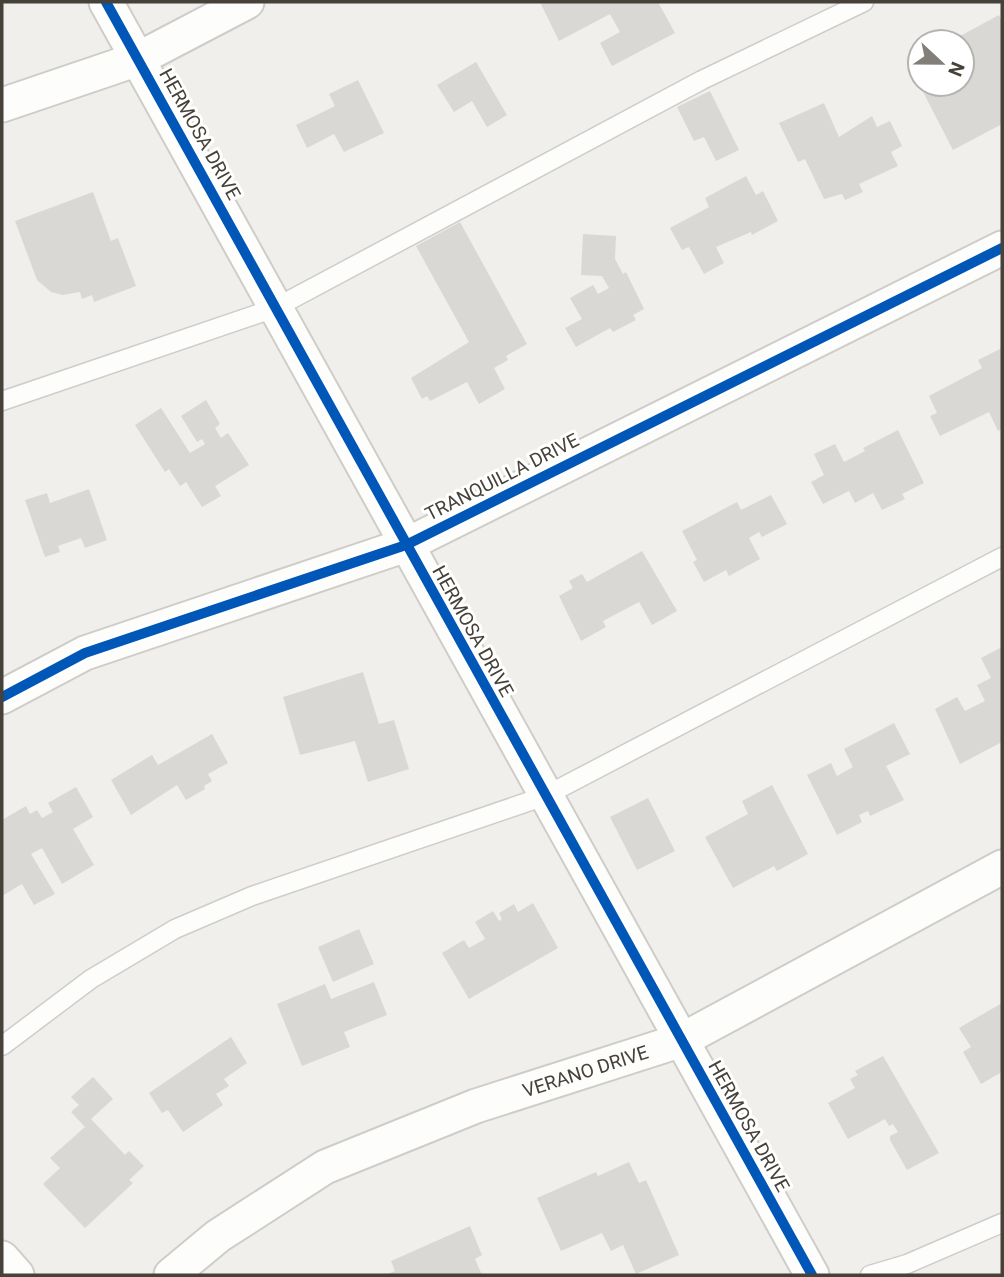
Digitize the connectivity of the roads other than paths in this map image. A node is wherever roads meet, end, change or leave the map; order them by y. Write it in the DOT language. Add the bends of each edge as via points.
graph roads {
  1 [pos="106,2"];
  2 [pos="247,2"];
  3 [pos="864,2"];
  4 [pos="138,59"];
  5 [pos="2,104"];
  6 [pos="1002,248"];
  7 [pos="275,307"];
  8 [pos="2,401"];
  9 [pos="406,545"];
  10 [pos="1002,557"];
  11 [pos="2,697"];
  12 [pos="545,796"];
  13 [pos="1002,867"];
  14 [pos="682,1040"];
  15 [pos="2,1046"];
  16 [pos="1002,1223"];
  17 [pos="2,1258"];
  18 [pos="17,1275"];
  19 [pos="171,1275"];
  20 [pos="811,1275"];
  21 [pos="870,1275"];
  1 -- 4 [label="street, HERMOSA DRIVE"];
  2 -- 4 [label="street"];
  3 -- 7 [label="lane" via="702,80"];
  4 -- 5 [label="street"];
  4 -- 7 [label="street, HERMOSA DRIVE"];
  6 -- 9 [label="street, TRANQUILLA DRIVE"];
  7 -- 8 [label="lane"];
  7 -- 9 [label="street, HERMOSA DRIVE"];
  9 -- 11 [label="street, TRANQUILLA DRIVE" via="85,653"];
  9 -- 12 [label="street, HERMOSA DRIVE"];
  10 -- 12 [label="lane"];
  12 -- 14 [label="street, HERMOSA DRIVE"];
  12 -- 15 [label="lane" via="264,892 174,929 91,979"];
  13 -- 14 [label="street, VERANO DRIVE"];
  14 -- 19 [label="street, VERANO DRIVE" via="476,1106 325,1167 219,1236"];
  14 -- 20 [label="street, HERMOSA DRIVE"];
  16 -- 21 [label="lane"];
  17 -- 18 [label="street"];
}
